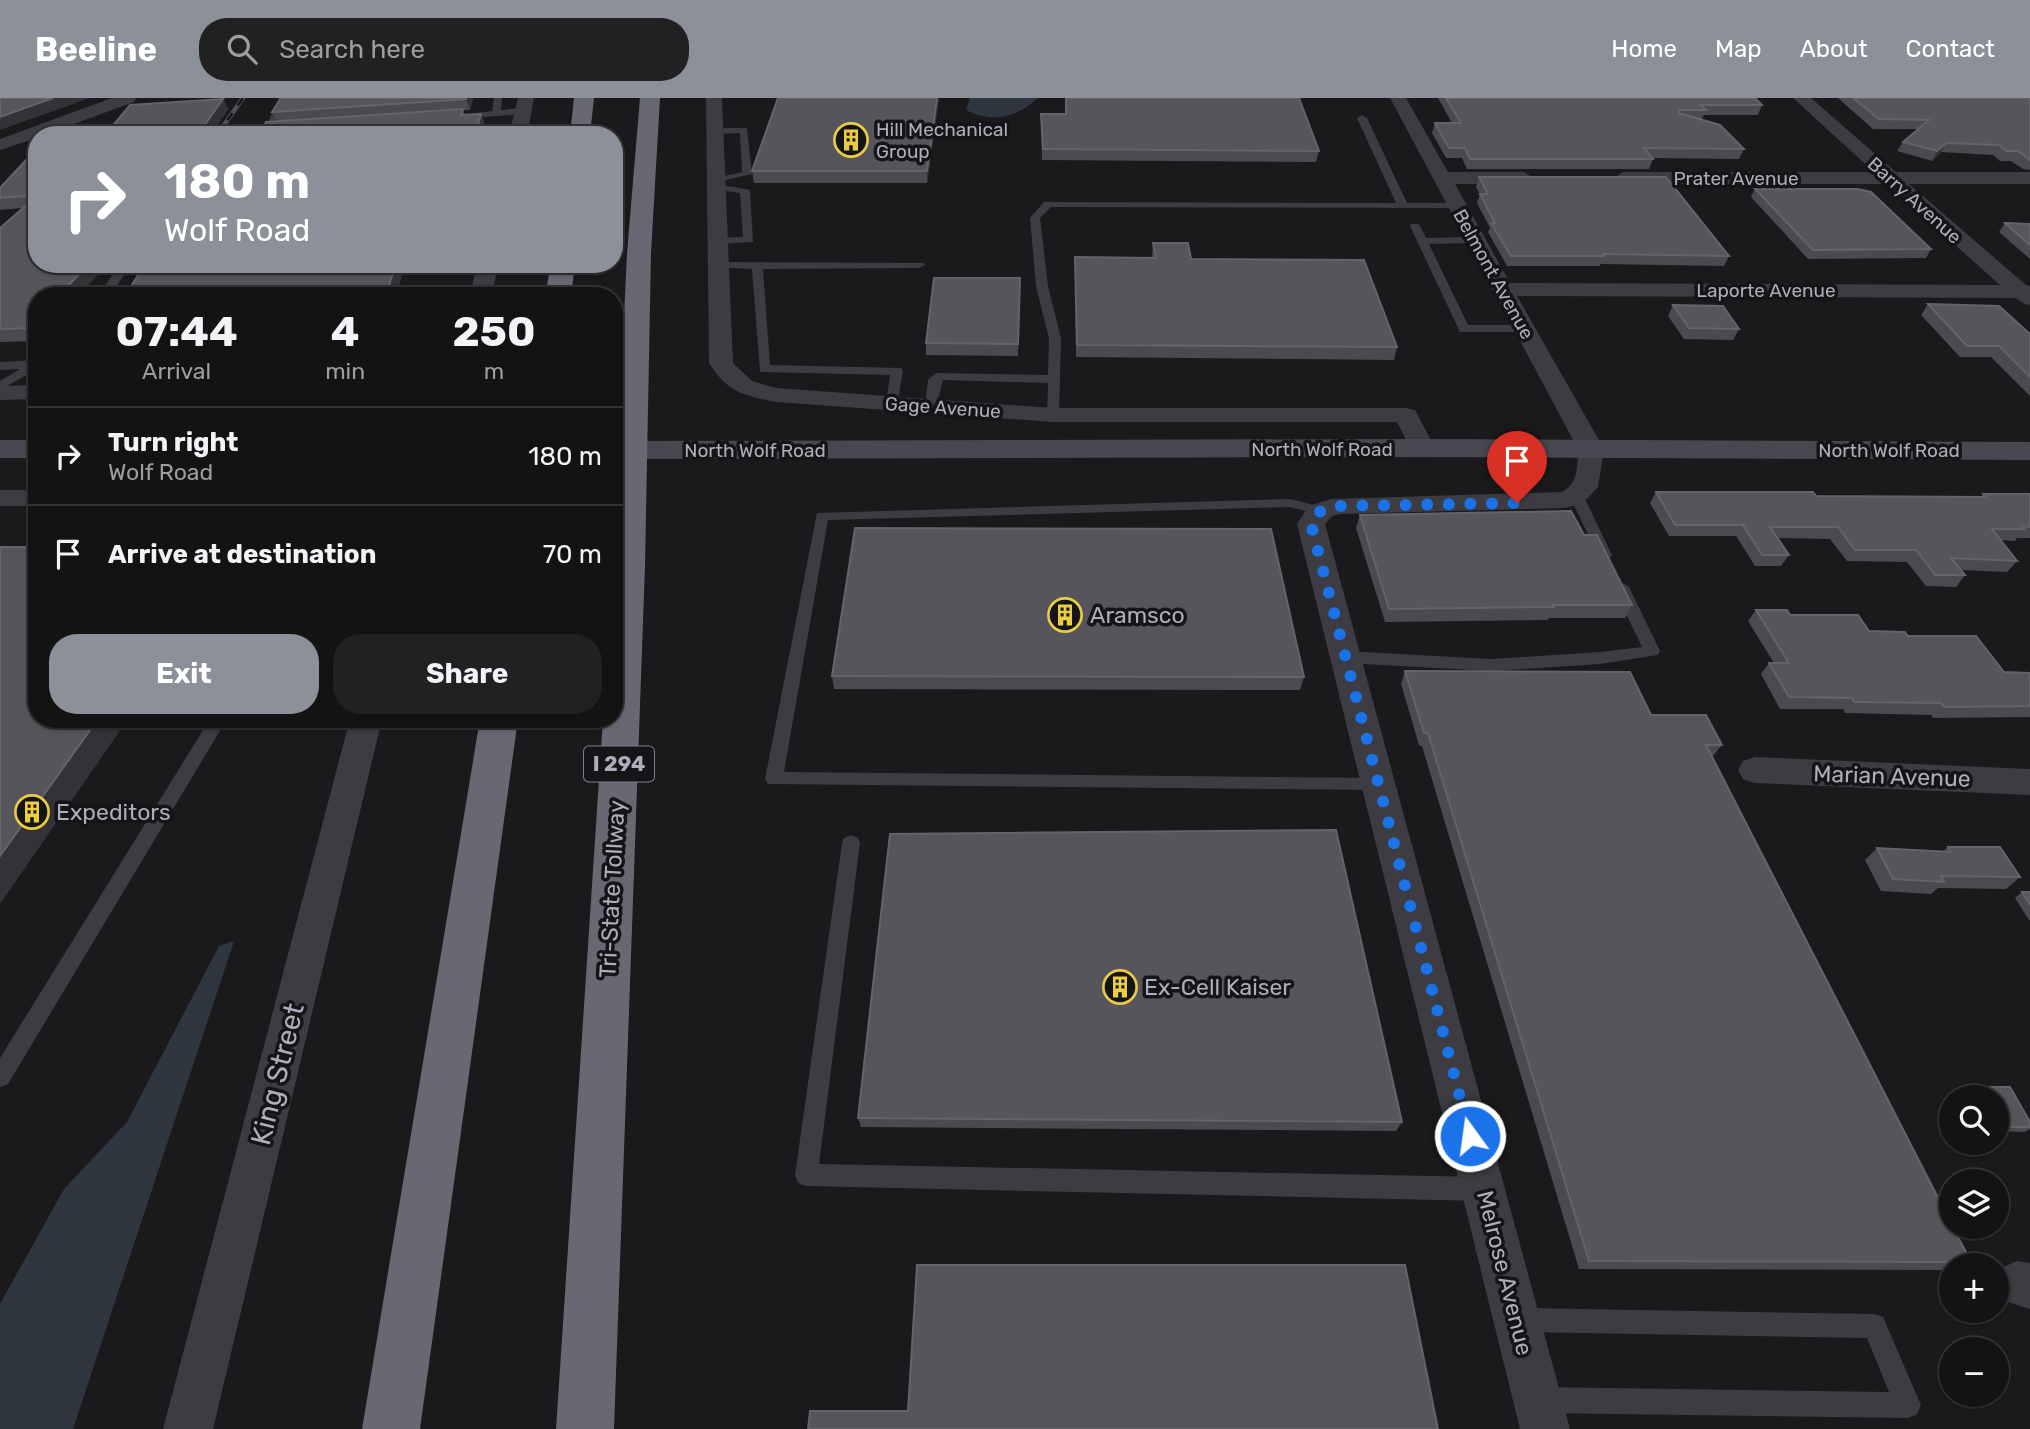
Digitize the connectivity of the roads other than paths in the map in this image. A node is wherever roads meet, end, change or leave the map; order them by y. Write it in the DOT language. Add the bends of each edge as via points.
graph roads {
  1 [pos="283,98"];
  2 [pos="498,98"];
  3 [pos="584,98"];
  4 [pos="650,98"];
  5 [pos="714,98"];
  6 [pos="1398,98"];
  7 [pos="1801,98"];
  8 [pos="131,103"];
  9 [pos="525,104"];
  10 [pos="496,113"];
  11 [pos="442,117"];
  12 [pos="1362,118"];
  13 [pos="52,126"];
  14 [pos="269,126"];
  15 [pos="520,126"];
  16 [pos="581,126"];
  17 [pos="715,131"];
  18 [pos="28,135"];
  19 [pos="0,145"];
  20 [pos="1441,178"];
  21 [pos="1549,178"];
  22 [pos="1604,178"];
  23 [pos="1891,178"];
  24 [pos="2030,178"];
  25 [pos="716,184"];
  26 [pos="1403,206"];
  27 [pos="1457,206"];
  28 [pos="1415,226"];
  29 [pos="1476,240"];
  30 [pos="1423,242"];
  31 [pos="718,265"];
  32 [pos="919,265"];
  33 [pos="757,266"];
  34 [pos="1503,289"];
  35 [pos="2027,295"];
  36 [pos="1525,329"];
  37 [pos="28,365"];
  38 [pos="0,366"];
  39 [pos="28,370"];
  40 [pos="1054,379"];
  41 [pos="0,386"];
  42 [pos="28,392"];
  43 [pos="0,393"];
  44 [pos="892,403"];
  45 [pos="931,406"];
  46 [pos="1053,415"];
  47 [pos="1422,448"];
  48 [pos="0,449"];
  49 [pos="28,449"];
  50 [pos="1591,449"];
  51 [pos="623,450"];
  52 [pos="2030,451"];
  53 [pos="1577,497"];
  54 [pos="0,498"];
  55 [pos="28,498"];
  56 [pos="1321,511"];
  57 [pos="1345,657"];
  58 [pos="623,684"];
  59 [pos="213,728"];
  60 [pos="364,728"];
  61 [pos="498,728"];
  62 [pos="621,728"];
  63 [pos="1755,770"];
  64 [pos="2030,782"];
  65 [pos="1378,785"];
  66 [pos="852,843"];
  67 [pos="0,1077"];
  68 [pos="1483,1189"];
  69 [pos="1517,1320"];
  70 [pos="1541,1414"];
  71 [pos="188,1429"];
  72 [pos="391,1429"];
  73 [pos="585,1429"];
  1 -- 14 [label="lane"];
  2 -- 10 [label="lane"];
  3 -- 16 [label="highway"];
  4 -- 58 [label="highway, Tri-State Tollway / I 294" via="639,253"];
  5 -- 17 [label="street, Gage Avenue"];
  6 -- 20 [label="street, Belmont Avenue"];
  7 -- 23 [label="street, Barry Avenue"];
  8 -- 13 [label="street" via="110,105"];
  9 -- 10 [label="lane"];
  9 -- 15 [label="street"];
  10 -- 11 [label="lane"];
  12 -- 26 [label="lane"];
  17 -- 25 [label="street, Gage Avenue"];
  17 -- 25 [label="lane" via="744,130 747,174"];
  18 -- 19 [label="street"];
  20 -- 21 [label="street"];
  20 -- 27 [label="street, Belmont Avenue"];
  22 -- 23 [label="street, Prater Avenue"];
  23 -- 24 [label="street, Prater Avenue"];
  23 -- 35 [label="street, Barry Avenue"];
  25 -- 31 [label="street, Gage Avenue"];
  26 -- 27 [label="lane"];
  26 -- 40 [label="lane" via="1048,204 1035,218 1042,286 1055,338"];
  27 -- 29 [label="street, Belmont Avenue"];
  28 -- 30 [label="lane"];
  29 -- 30 [label="lane"];
  29 -- 34 [label="street, Belmont Avenue"];
  30 -- 36 [label="lane" via="1464,329"];
  31 -- 33 [label="lane"];
  31 -- 44 [label="street, Gage Avenue" via="721,363 730,380 776,395"];
  32 -- 33 [label="lane"];
  33 -- 44 [label="lane" via="764,369 897,372"];
  34 -- 35 [label="street, Laporte Avenue"];
  34 -- 36 [label="street, Belmont Avenue"];
  36 -- 50 [label="street, Belmont Avenue"];
  37 -- 38 [label="lane"];
  39 -- 41 [label="lane"];
  40 -- 45 [label="lane" via="940,376 934,380"];
  40 -- 46 [label="lane"];
  42 -- 43 [label="street"];
  44 -- 45 [label="street, Gage Avenue"];
  45 -- 46 [label="street, Gage Avenue"];
  46 -- 47 [label="street, Gage Avenue" via="1406,415"];
  47 -- 50 [label="main road, North Wolf Road"];
  47 -- 51 [label="main road, North Wolf Road"];
  48 -- 49 [label="main road"];
  50 -- 52 [label="main road, North Wolf Road"];
  50 -- 53 [label="street" via="1586,489"];
  53 -- 56 [label="street" via="1542,502 1340,506"];
  53 -- 57 [label="lane" via="1652,650 1491,665"];
  54 -- 55 [label="street"];
  56 -- 57 [label="street, Melrose Avenue" via="1311,524"];
  56 -- 65 [label="lane" via="1290,503 822,516 774,779"];
  57 -- 65 [label="street, Melrose Avenue"];
  59 -- 67 [label="lane"];
  60 -- 71 [label="street, King Street"];
  61 -- 72 [label="highway"];
  62 -- 73 [label="highway, Tri-State Tollway / I 294"];
  63 -- 64 [label="street, Marian Avenue"];
  65 -- 68 [label="street, Melrose Avenue"];
  66 -- 68 [label="lane" via="806,1175"];
  68 -- 69 [label="street, Melrose Avenue"];
  69 -- 70 [label="street, Melrose Avenue"];
  69 -- 70 [label="lane" via="1874,1326 1908,1405"];
}
